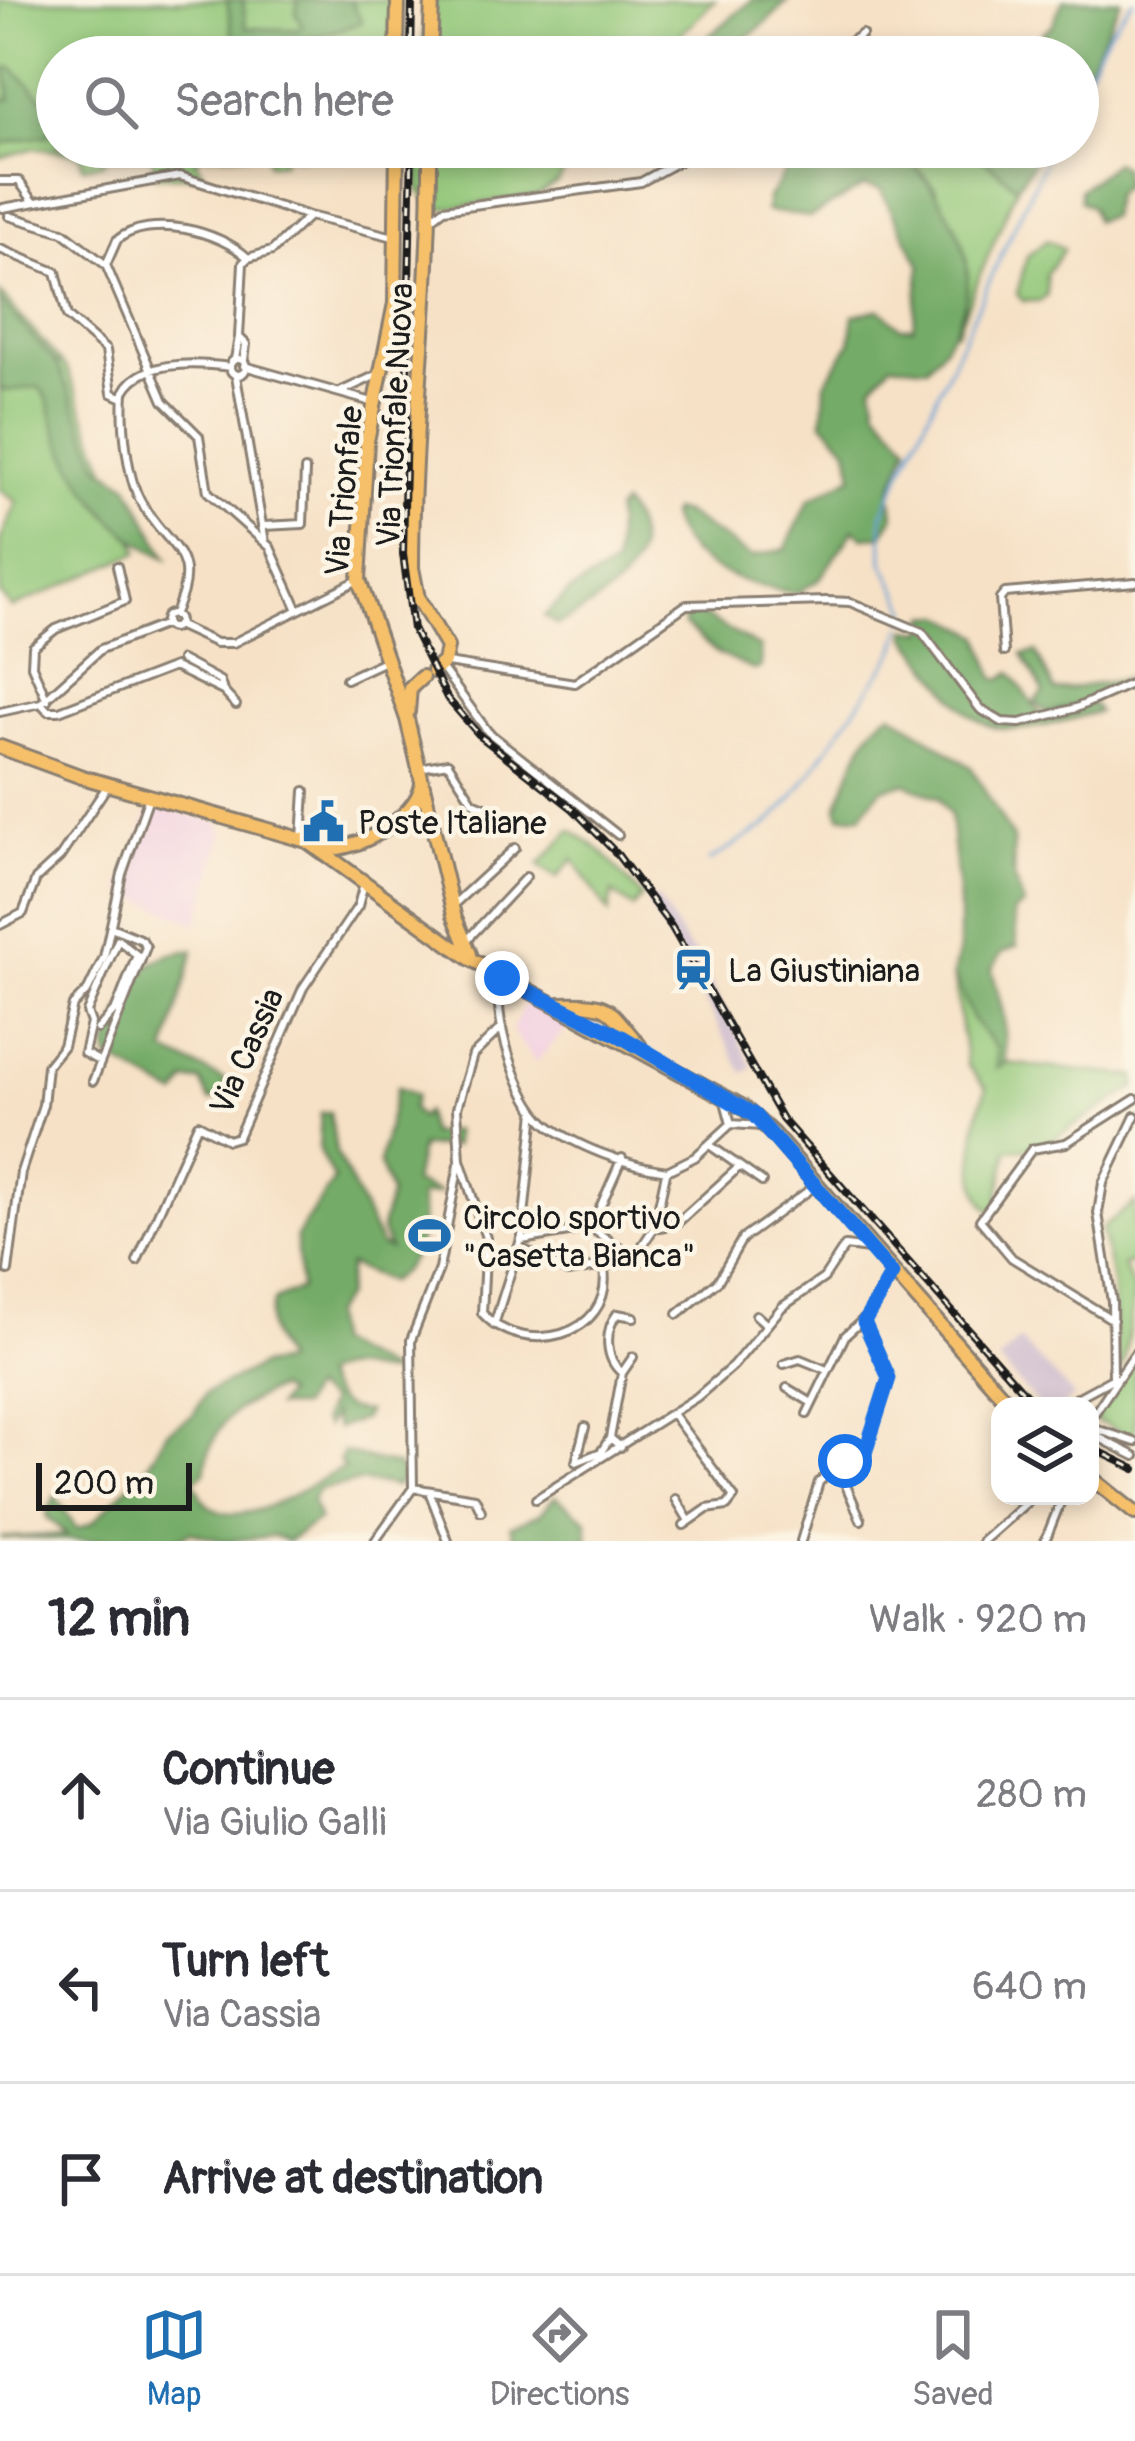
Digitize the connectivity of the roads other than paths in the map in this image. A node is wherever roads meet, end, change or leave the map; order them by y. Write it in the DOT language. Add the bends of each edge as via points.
graph roads {
  1 [pos="398,0"];
  2 [pos="432,0"];
  3 [pos="862,34"];
  4 [pos="397,36"];
  5 [pos="431,36"];
  6 [pos="859,36"];
  7 [pos="398,168"];
  8 [pos="430,168"];
  9 [pos="666,168"];
  10 [pos="0,181"];
  11 [pos="430,194"];
  12 [pos="33,201"];
  13 [pos="444,209"];
  14 [pos="4,210"];
  15 [pos="309,216"];
  16 [pos="431,219"];
  17 [pos="0,223"];
  18 [pos="397,238"];
  19 [pos="0,249"];
  20 [pos="248,258"];
  21 [pos="106,265"];
  22 [pos="238,363"];
  23 [pos="151,372"];
  24 [pos="382,373"];
  25 [pos="236,376"];
  26 [pos="339,391"];
  27 [pos="123,398"];
  28 [pos="375,403"];
  29 [pos="305,470"];
  30 [pos="264,526"];
  31 [pos="265,542"];
  32 [pos="117,566"];
  33 [pos="359,580"];
  34 [pos="1135,582"];
  35 [pos="298,610"];
  36 [pos="176,620"];
  37 [pos="1004,652"];
  38 [pos="181,660"];
  39 [pos="387,660"];
  40 [pos="431,672"];
  41 [pos="346,679"];
  42 [pos="1135,682"];
  43 [pos="223,691"];
  44 [pos="44,701"];
  45 [pos="236,705"];
  46 [pos="0,712"];
  47 [pos="407,719"];
  48 [pos="0,747"];
  49 [pos="421,775"];
  50 [pos="108,785"];
  51 [pos="305,791"];
  52 [pos="149,797"];
  53 [pos="485,807"];
  54 [pos="409,811"];
  55 [pos="432,822"];
  56 [pos="618,835"];
  57 [pos="302,839"];
  58 [pos="358,842"];
  59 [pos="318,847"];
  60 [pos="514,848"];
  61 [pos="361,876"];
  62 [pos="526,877"];
  63 [pos="452,906"];
  64 [pos="0,925"];
  65 [pos="113,935"];
  66 [pos="459,946"];
  67 [pos="502,978"];
  68 [pos="91,999"];
  69 [pos="102,1002"];
  70 [pos="579,1009"];
  71 [pos="620,1018"];
  72 [pos="98,1029"];
  73 [pos="499,1030"];
  74 [pos="612,1032"];
  75 [pos="644,1050"];
  76 [pos="97,1060"];
  77 [pos="93,1081"];
  78 [pos="723,1094"];
  79 [pos="1135,1099"];
  80 [pos="535,1111"];
  81 [pos="1135,1116"];
  82 [pos="730,1124"];
  83 [pos="764,1125"];
  84 [pos="710,1145"];
  85 [pos="622,1158"];
  86 [pos="460,1160"];
  87 [pos="739,1167"];
  88 [pos="667,1172"];
  89 [pos="762,1182"];
  90 [pos="815,1186"];
  91 [pos="591,1228"];
  92 [pos="654,1228"];
  93 [pos="520,1244"];
  94 [pos="869,1249"];
  95 [pos="667,1256"];
  96 [pos="633,1257"];
  97 [pos="137,1261"];
  98 [pos="604,1269"];
  99 [pos="8,1271"];
  100 [pos="892,1274"];
  101 [pos="678,1314"];
  102 [pos="756,1315"];
  103 [pos="634,1317"];
  104 [pos="865,1318"];
  105 [pos="1113,1320"];
  106 [pos="494,1325"];
  107 [pos="767,1325"];
  108 [pos="1135,1354"];
  109 [pos="633,1357"];
  110 [pos="784,1364"];
  111 [pos="827,1370"];
  112 [pos="622,1373"];
  113 [pos="1113,1379"];
  114 [pos="787,1388"];
  115 [pos="1003,1397"];
  116 [pos="1079,1397"];
  117 [pos="812,1403"];
  118 [pos="1099,1405"];
  119 [pos="806,1414"];
  120 [pos="673,1415"];
  121 [pos="585,1427"];
  122 [pos="1099,1429"];
  123 [pos="1099,1436"];
  124 [pos="610,1438"];
  125 [pos="1111,1439"];
  126 [pos="1135,1442"];
  127 [pos="621,1447"];
  128 [pos="1135,1456"];
  129 [pos="862,1457"];
  130 [pos="1099,1484"];
  131 [pos="412,1488"];
  132 [pos="430,1494"];
  133 [pos="676,1498"];
  134 [pos="536,1499"];
  135 [pos="1024,1505"];
  136 [pos="1059,1505"];
  137 [pos="482,1511"];
  138 [pos="1135,1513"];
  139 [pos="861,1520"];
  140 [pos="374,1541"];
  141 [pos="448,1541"];
  142 [pos="801,1541"];
  143 [pos="983,1541"];
  144 [pos="1045,1541"];
  1 -- 4 [label="main road"];
  2 -- 5 [label="main road"];
  3 -- 6 [label="street"];
  7 -- 18 [label="main road, Via Trionfale"];
  8 -- 11 [label="main road, Via Trionfale Nuova"];
  9 -- 13 [label="street" via="640,182"];
  10 -- 12 [label="street" via="20,181"];
  11 -- 13 [label="street"];
  11 -- 16 [label="main road, Via Trionfale Nuova"];
  12 -- 14 [label="street"];
  12 -- 15 [label="street" via="180,176"];
  13 -- 16 [label="street"];
  14 -- 17 [label="street"];
  14 -- 21 [label="street" via="59,230"];
  15 -- 18 [label="street"];
  15 -- 20 [label="street" via="272,251"];
  16 -- 40 [label="main road, Via Trionfale Nuova" via="412,568 418,598 446,643"];
  18 -- 24 [label="main road, Via Trionfale"];
  19 -- 27 [label="street" via="56,272 64,311 103,346 112,394"];
  20 -- 21 [label="street" via="216,235 140,229 117,240"];
  20 -- 22 [label="street" via="239,337 246,344"];
  21 -- 23 [label="street"];
  22 -- 23 [label="street"];
  22 -- 25 [label="street"];
  22 -- 25 [label="street"];
  22 -- 26 [label="street"];
  23 -- 27 [label="street" via="130,382"];
  23 -- 31 [label="street" via="166,405 199,436 208,492"];
  24 -- 26 [label="street"];
  24 -- 28 [label="main road, Via Trionfale"];
  25 -- 30 [label="street"];
  26 -- 28 [label="street"];
  27 -- 36 [label="street" via="139,497 184,560 187,584"];
  28 -- 33 [label="main road, Via Trionfale"];
  29 -- 30 [label="street" via="303,524"];
  30 -- 31 [label="street"];
  31 -- 35 [label="street"];
  32 -- 44 [label="street" via="125,601 50,632 34,647"];
  33 -- 35 [label="street"];
  33 -- 39 [label="main road, Via Trionfale"];
  34 -- 37 [label="street" via="1003,594"];
  35 -- 36 [label="street" via="228,644"];
  36 -- 44 [label="street" via="167,617 101,649"];
  38 -- 43 [label="street" via="220,681"];
  39 -- 40 [label="street" via="401,679"];
  39 -- 41 [label="street"];
  39 -- 47 [label="main road, Via Trionfale"];
  40 -- 42 [label="street" via="575,682 686,605 826,601 850,602 922,632 980,709 1002,722 1076,709"];
  40 -- 47 [label="main road" via="410,689"];
  40 -- 56 [label="street" via="488,732"];
  43 -- 44 [label="street" via="174,667 58,711 46,711"];
  43 -- 45 [label="street"];
  44 -- 46 [label="street"];
  47 -- 49 [label="main road, Via Trionfale"];
  48 -- 50 [label="main road"];
  49 -- 53 [label="street" via="448,763"];
  49 -- 54 [label="main road"];
  49 -- 55 [label="main road, Via Trionfale"];
  50 -- 52 [label="main road"];
  50 -- 64 [label="street" via="34,882 23,913"];
  51 -- 57 [label="street"];
  52 -- 57 [label="main road"];
  52 -- 65 [label="street" via="122,874"];
  54 -- 55 [label="main road"];
  54 -- 58 [label="main road"];
  55 -- 63 [label="main road, Via Trionfale"];
  57 -- 59 [label="main road"];
  58 -- 59 [label="main road"];
  58 -- 61 [label="main road" via="352,857"];
  59 -- 61 [label="main road"];
  60 -- 63 [label="street"];
  61 -- 66 [label="main road"];
  61 -- 97 [label="street, Via Cassia" via="358,906 303,988 238,1137 198,1124"];
  62 -- 66 [label="street"];
  63 -- 66 [label="main road, Via Trionfale"];
  65 -- 68 [label="street"];
  65 -- 72 [label="street" via="137,955 114,1014"];
  65 -- 77 [label="street" via="146,947"];
  65 -- 99 [label="street" via="46,1066 44,1103 20,1172"];
  66 -- 67 [label="main road, Via Trionfale"];
  67 -- 70 [label="main road"];
  67 -- 73 [label="street"];
  68 -- 69 [label="street"];
  68 -- 76 [label="street" via="84,1053"];
  70 -- 71 [label="main road" via="589,1000"];
  70 -- 74 [label="main road"];
  71 -- 74 [label="main road"];
  71 -- 75 [label="main road"];
  73 -- 80 [label="street"];
  73 -- 86 [label="street" via="473,1055 460,1084"];
  74 -- 75 [label="main road"];
  75 -- 78 [label="main road"];
  78 -- 82 [label="street"];
  78 -- 83 [label="main road"];
  79 -- 105 [label="street" via="1066,1143 1032,1149 980,1220 1023,1266"];
  80 -- 85 [label="street" via="565,1135"];
  80 -- 93 [label="street"];
  81 -- 105 [label="street" via="1103,1183 1098,1213"];
  82 -- 83 [label="street"];
  82 -- 84 [label="street"];
  83 -- 90 [label="main road"];
  84 -- 87 [label="street"];
  84 -- 88 [label="street"];
  85 -- 88 [label="street"];
  85 -- 91 [label="street"];
  86 -- 106 [label="street" via="486,1238 481,1311"];
  86 -- 131 [label="street" via="439,1269 411,1340"];
  87 -- 89 [label="street"];
  87 -- 92 [label="street" via="676,1224"];
  88 -- 92 [label="street"];
  90 -- 94 [label="main road"];
  90 -- 101 [label="street" via="742,1239 718,1281"];
  91 -- 93 [label="street"];
  91 -- 96 [label="street"];
  92 -- 96 [label="street"];
  93 -- 98 [label="street" via="560,1271"];
  93 -- 106 [label="street"];
  94 -- 100 [label="main road"];
  94 -- 107 [label="street" via="845,1247 824,1278"];
  95 -- 96 [label="street"];
  96 -- 98 [label="street"];
  98 -- 106 [label="street" via="596,1308 568,1332 525,1339"];
  100 -- 104 [label="street"];
  100 -- 115 [label="main road"];
  102 -- 107 [label="street"];
  103 -- 112 [label="street" via="620,1312 610,1324 612,1361"];
  104 -- 111 [label="street" via="844,1336"];
  104 -- 129 [label="street" via="889,1378"];
  105 -- 113 [label="street"];
  107 -- 120 [label="street" via="734,1366"];
  108 -- 113 [label="street"];
  109 -- 112 [label="street"];
  110 -- 111 [label="street" via="796,1359"];
  111 -- 117 [label="street"];
  112 -- 124 [label="street"];
  113 -- 116 [label="street"];
  113 -- 118 [label="street"];
  114 -- 117 [label="street"];
  117 -- 119 [label="street"];
  120 -- 127 [label="street"];
  120 -- 133 [label="street" via="734,1497 686,1523"];
  121 -- 124 [label="street" via="577,1462"];
  122 -- 125 [label="street"];
  123 -- 125 [label="street"];
  124 -- 127 [label="street"];
  125 -- 126 [label="street"];
  125 -- 128 [label="street"];
  127 -- 134 [label="street"];
  129 -- 139 [label="street" via="845,1483"];
  129 -- 142 [label="street" via="839,1463 819,1482"];
  130 -- 138 [label="main road"];
  131 -- 132 [label="street"];
  131 -- 140 [label="street"];
  132 -- 137 [label="street" via="464,1494"];
  132 -- 141 [label="street"];
  135 -- 143 [label="street"];
  136 -- 144 [label="street"];
}
